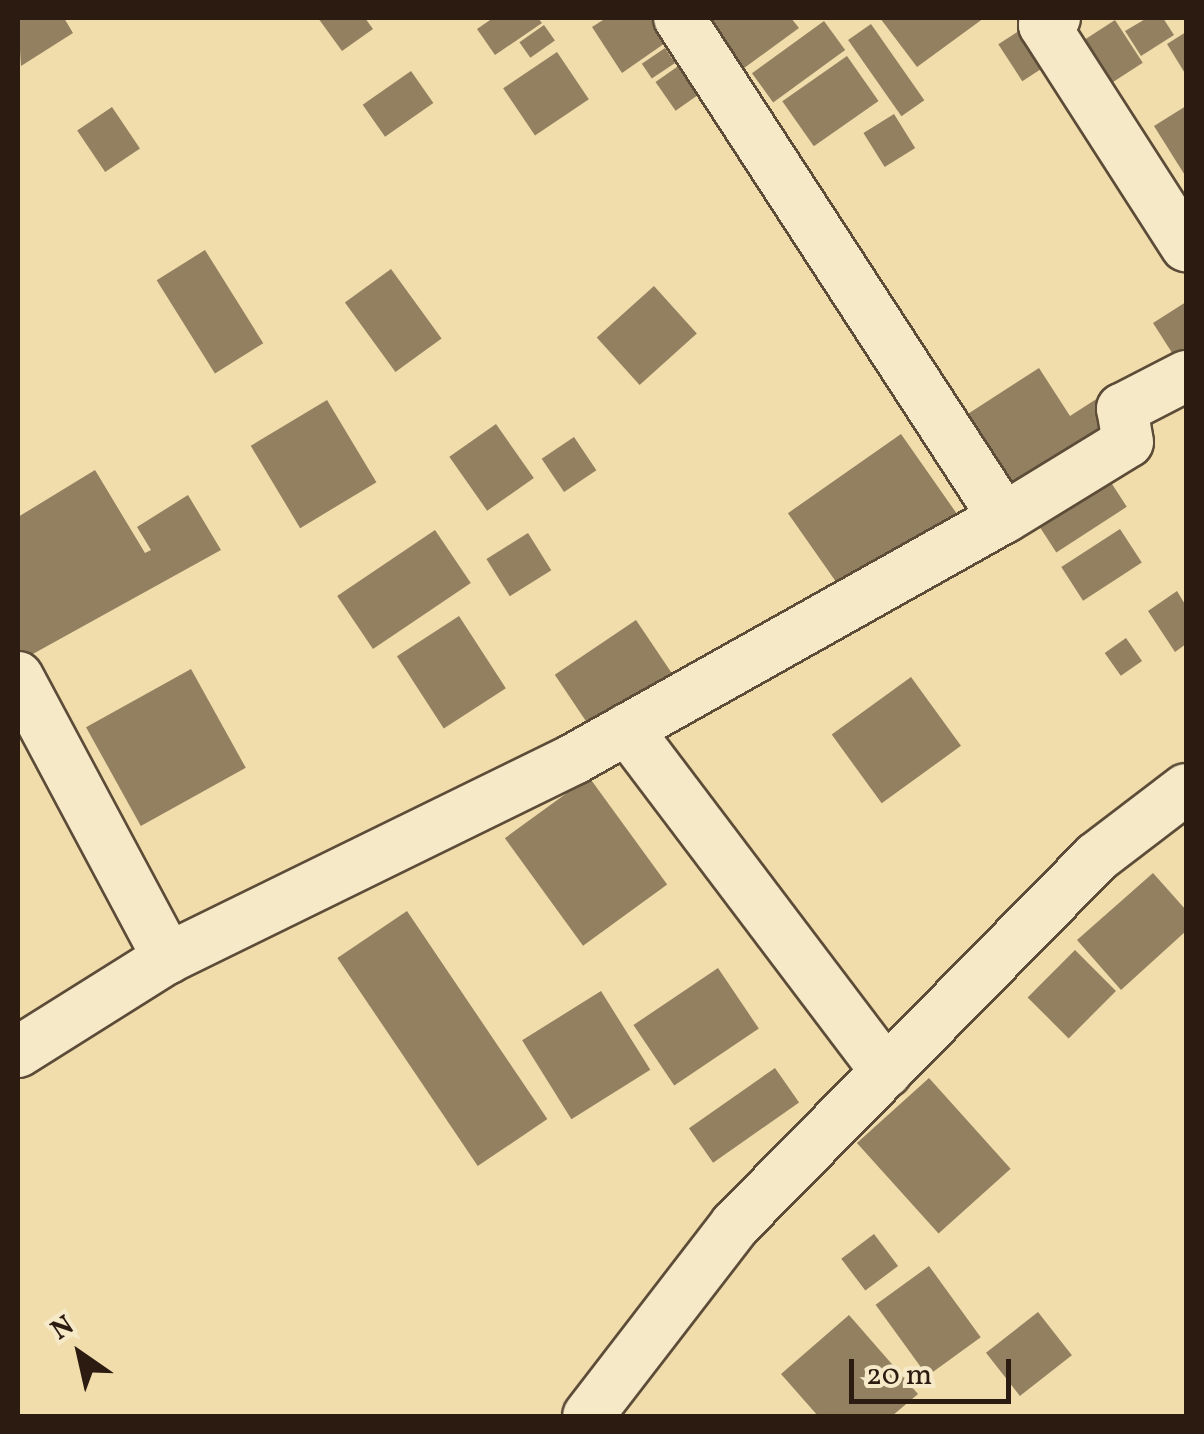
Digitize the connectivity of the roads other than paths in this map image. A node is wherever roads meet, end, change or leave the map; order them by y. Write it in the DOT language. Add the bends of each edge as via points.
graph roads {
  1 [pos="679,18"];
  2 [pos="1056,18"];
  3 [pos="1186,246"];
  4 [pos="1186,376"];
  5 [pos="1004,518"];
  6 [pos="18,677"];
  7 [pos="628,729"];
  8 [pos="1186,789"];
  9 [pos="168,958"];
  10 [pos="18,1052"];
  11 [pos="886,1072"];
  12 [pos="588,1416"];
  1 -- 5 [label="street"];
  2 -- 3 [label="street" via="1044,25"];
  4 -- 5 [label="street" via="1122,408 1128,442"];
  5 -- 7 [label="street"];
  6 -- 9 [label="street"];
  7 -- 9 [label="street"];
  7 -- 11 [label="street"];
  8 -- 11 [label="street" via="1097,857"];
  9 -- 10 [label="street"];
  11 -- 12 [label="street" via="735,1225"];
}
